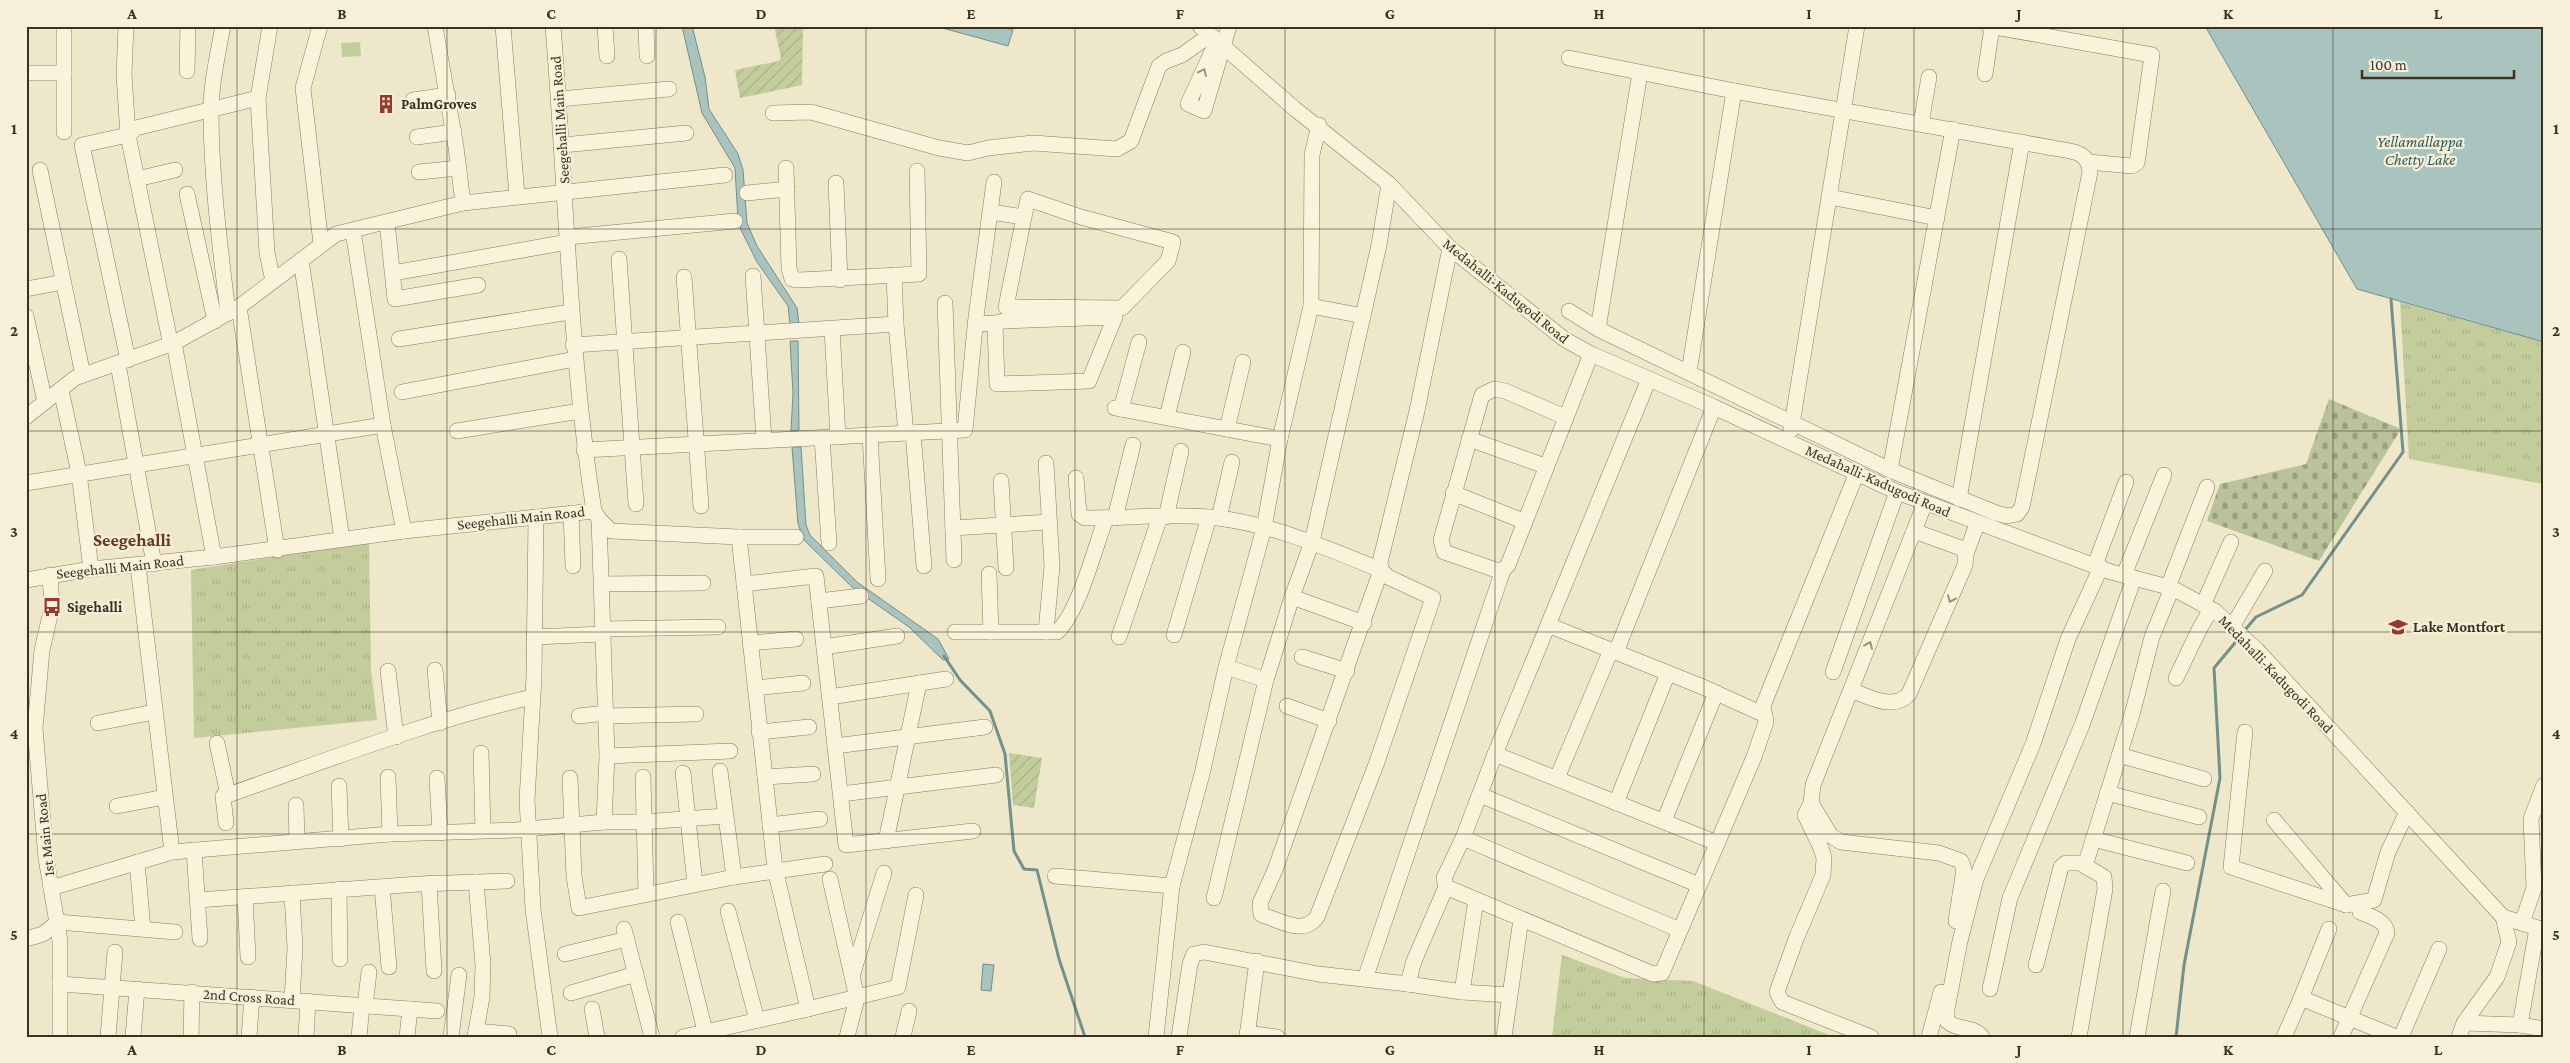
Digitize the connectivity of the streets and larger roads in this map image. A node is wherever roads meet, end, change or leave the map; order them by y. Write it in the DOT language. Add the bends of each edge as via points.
graph roads {
  1 [pos="64,26"];
  2 [pos="126,26"];
  3 [pos="188,26"];
  4 [pos="223,26"];
  5 [pos="270,26"];
  6 [pos="320,26"];
  7 [pos="435,26"];
  8 [pos="503,26"];
  9 [pos="553,26"];
  10 [pos="605,26"];
  11 [pos="646,26"];
  12 [pos="1229,26"];
  13 [pos="1857,26"];
  14 [pos="1991,26"];
  15 [pos="1213,37"];
  16 [pos="607,56"];
  17 [pos="647,56"];
  18 [pos="1569,58"];
  19 [pos="187,71"];
  20 [pos="26,73"];
  21 [pos="64,73"];
  22 [pos="1640,73"];
  23 [pos="1985,74"];
  24 [pos="1929,77"];
  25 [pos="669,89"];
  26 [pos="1734,91"];
  27 [pos="448,95"];
  28 [pos="258,98"];
  29 [pos="559,99"];
  30 [pos="413,100"];
  31 [pos="211,110"];
  32 [pos="1844,110"];
  33 [pos="773,113"];
  34 [pos="1921,124"];
  35 [pos="1319,125"];
  36 [pos="1953,130"];
  37 [pos="64,132"];
  38 [pos="454,132"];
  39 [pos="686,133"];
  40 [pos="128,135"];
  41 [pos="417,136"];
  42 [pos="2022,142"];
  43 [pos="563,145"];
  44 [pos="2089,162"];
  45 [pos="459,168"];
  46 [pos="786,168"];
  47 [pos="40,170"];
  48 [pos="175,170"];
  49 [pos="917,171"];
  50 [pos="419,172"];
  51 [pos="725,175"];
  52 [pos="137,179"];
  53 [pos="994,182"];
  54 [pos="836,183"];
  55 [pos="1389,184"];
  56 [pos="787,189"];
  57 [pos="565,191"];
  58 [pos="747,193"];
  59 [pos="187,194"];
  60 [pos="517,196"];
  61 [pos="1830,197"];
  62 [pos="463,203"];
  63 [pos="991,212"];
  64 [pos="1024,216"];
  65 [pos="1937,218"];
  66 [pos="735,221"];
  67 [pos="387,222"];
  68 [pos="353,231"];
  69 [pos="568,239"];
  70 [pos="321,244"];
  71 [pos="1450,248"];
  72 [pos="619,259"];
  73 [pos="301,260"];
  74 [pos="392,273"];
  75 [pos="753,276"];
  76 [pos="894,276"];
  77 [pos="684,278"];
  78 [pos="840,280"];
  79 [pos="273,281"];
  80 [pos="63,282"];
  81 [pos="478,285"];
  82 [pos="26,289"];
  83 [pos="945,303"];
  84 [pos="1311,306"];
  85 [pos="570,312"];
  86 [pos="1569,312"];
  87 [pos="227,313"];
  88 [pos="26,316"];
  89 [pos="1363,316"];
  90 [pos="995,323"];
  91 [pos="896,324"];
  92 [pos="975,324"];
  93 [pos="832,329"];
  94 [pos="1598,329"];
  95 [pos="758,333"];
  96 [pos="688,338"];
  97 [pos="399,339"];
  98 [pos="624,340"];
  99 [pos="1139,342"];
  100 [pos="174,343"];
  101 [pos="574,352"];
  102 [pos="1183,352"];
  103 [pos="1591,354"];
  104 [pos="123,362"];
  105 [pos="1243,362"];
  106 [pos="1689,372"];
  107 [pos="83,375"];
  108 [pos="1649,379"];
  109 [pos="61,390"];
  110 [pos="402,392"];
  111 [pos="45,402"];
  112 [pos="1714,406"];
  113 [pos="580,411"];
  114 [pos="26,417"];
  115 [pos="1565,417"];
  116 [pos="1167,418"];
  117 [pos="1792,421"];
  118 [pos="383,425"];
  119 [pos="1227,429"];
  120 [pos="457,431"];
  121 [pos="950,431"];
  122 [pos="327,433"];
  123 [pos="910,433"];
  124 [pos="870,435"];
  125 [pos="838,437"];
  126 [pos="822,438"];
  127 [pos="1280,439"];
  128 [pos="764,440"];
  129 [pos="1469,440"];
  130 [pos="1789,442"];
  131 [pos="262,444"];
  132 [pos="696,444"];
  133 [pos="1132,444"];
  134 [pos="633,447"];
  135 [pos="584,450"];
  136 [pos="1181,451"];
  137 [pos="193,456"];
  138 [pos="1232,462"];
  139 [pos="137,463"];
  140 [pos="1046,463"];
  141 [pos="1545,466"];
  142 [pos="1890,470"];
  143 [pos="79,473"];
  144 [pos="1856,475"];
  145 [pos="2164,475"];
  146 [pos="1076,478"];
  147 [pos="1001,481"];
  148 [pos="2126,482"];
  149 [pos="26,483"];
  150 [pos="2207,486"];
  151 [pos="1897,492"];
  152 [pos="1453,493"];
  153 [pos="1960,499"];
  154 [pos="1925,503"];
  155 [pos="636,504"];
  156 [pos="701,506"];
  157 [pos="571,513"];
  158 [pos="596,515"];
  159 [pos="536,517"];
  160 [pos="1163,517"];
  161 [pos="1110,518"];
  162 [pos="1214,518"];
  163 [pos="1523,521"];
  164 [pos="1049,522"];
  165 [pos="1977,524"];
  166 [pos="1003,525"];
  167 [pos="953,528"];
  168 [pos="1264,528"];
  169 [pos="404,531"];
  170 [pos="1914,531"];
  171 [pos="739,537"];
  172 [pos="796,537"];
  173 [pos="342,540"];
  174 [pos="1312,542"];
  175 [pos="2230,542"];
  176 [pos="829,543"];
  177 [pos="277,550"];
  178 [pos="1966,554"];
  179 [pos="214,557"];
  180 [pos="954,560"];
  181 [pos="154,564"];
  182 [pos="138,566"];
  183 [pos="573,566"];
  184 [pos="924,566"];
  185 [pos="2098,566"];
  186 [pos="1006,568"];
  187 [pos="90,569"];
  188 [pos="1382,570"];
  189 [pos="1503,570"];
  190 [pos="2265,571"];
  191 [pos="989,574"];
  192 [pos="50,575"];
  193 [pos="2129,577"];
  194 [pos="878,579"];
  195 [pos="26,580"];
  196 [pos="704,583"];
  197 [pos="601,584"];
  198 [pos="744,584"];
  199 [pos="2170,587"];
  200 [pos="862,596"];
  201 [pos="1292,597"];
  202 [pos="819,601"];
  203 [pos="2207,607"];
  204 [pos="1364,623"];
  205 [pos="1548,625"];
  206 [pos="2232,626"];
  207 [pos="718,627"];
  208 [pos="603,632"];
  209 [pos="955,632"];
  210 [pos="991,632"];
  211 [pos="1046,632"];
  212 [pos="1174,635"];
  213 [pos="897,636"];
  214 [pos="534,637"];
  215 [pos="1120,637"];
  216 [pos="796,639"];
  217 [pos="750,643"];
  218 [pos="824,647"];
  219 [pos="1613,651"];
  220 [pos="1302,657"];
  221 [pos="1226,666"];
  222 [pos="435,670"];
  223 [pos="388,671"];
  224 [pos="1347,671"];
  225 [pos="1833,672"];
  226 [pos="1668,673"];
  227 [pos="2176,678"];
  228 [pos="946,680"];
  229 [pos="1266,680"];
  230 [pos="803,683"];
  231 [pos="919,684"];
  232 [pos="755,688"];
  233 [pos="1851,690"];
  234 [pos="1716,693"];
  235 [pos="532,697"];
  236 [pos="830,697"];
  237 [pos="1287,706"];
  238 [pos="154,712"];
  239 [pos="696,714"];
  240 [pos="606,715"];
  241 [pos="1764,715"];
  242 [pos="579,716"];
  243 [pos="1329,721"];
  244 [pos="98,723"];
  245 [pos="440,723"];
  246 [pos="809,727"];
  247 [pos="984,728"];
  248 [pos="760,732"];
  249 [pos="2245,732"];
  250 [pos="396,737"];
  251 [pos="909,738"];
  252 [pos="217,743"];
  253 [pos="835,746"];
  254 [pos="730,751"];
  255 [pos="481,753"];
  256 [pos="1495,754"];
  257 [pos="2119,754"];
  258 [pos="607,756"];
  259 [pos="720,771"];
  260 [pos="682,773"];
  261 [pos="813,774"];
  262 [pos="996,774"];
  263 [pos="388,777"];
  264 [pos="643,777"];
  265 [pos="765,777"];
  266 [pos="437,778"];
  267 [pos="570,778"];
  268 [pos="1557,778"];
  269 [pos="2204,779"];
  270 [pos="2544,785"];
  271 [pos="339,786"];
  272 [pos="898,786"];
  273 [pos="2107,793"];
  274 [pos="225,794"];
  275 [pos="840,794"];
  276 [pos="1480,795"];
  277 [pos="165,796"];
  278 [pos="1616,803"];
  279 [pos="1810,803"];
  280 [pos="296,805"];
  281 [pos="117,806"];
  282 [pos="2407,812"];
  283 [pos="725,816"];
  284 [pos="2199,817"];
  285 [pos="686,818"];
  286 [pos="820,819"];
  287 [pos="2274,820"];
  288 [pos="1664,821"];
  289 [pos="604,822"];
  290 [pos="643,822"];
  291 [pos="226,823"];
  292 [pos="573,825"];
  293 [pos="770,825"];
  294 [pos="528,829"];
  295 [pos="483,830"];
  296 [pos="973,831"];
  297 [pos="440,832"];
  298 [pos="390,834"];
  299 [pos="1463,838"];
  300 [pos="341,839"];
  301 [pos="2093,839"];
  302 [pos="886,841"];
  303 [pos="298,842"];
  304 [pos="1717,843"];
  305 [pos="194,850"];
  306 [pos="172,852"];
  307 [pos="137,862"];
  308 [pos="2086,863"];
  309 [pos="825,864"];
  310 [pos="2188,864"];
  311 [pos="776,870"];
  312 [pos="884,873"];
  313 [pos="734,876"];
  314 [pos="1055,876"];
  315 [pos="830,879"];
  316 [pos="507,881"];
  317 [pos="476,882"];
  318 [pos="429,883"];
  319 [pos="695,884"];
  320 [pos="1699,885"];
  321 [pos="1172,886"];
  322 [pos="382,887"];
  323 [pos="51,888"];
  324 [pos="1446,888"];
  325 [pos="339,890"];
  326 [pos="2163,891"];
  327 [pos="292,893"];
  328 [pos="646,893"];
  329 [pos="916,895"];
  330 [pos="245,896"];
  331 [pos="1214,898"];
  332 [pos="198,900"];
  333 [pos="1476,900"];
  334 [pos="2353,909"];
  335 [pos="728,911"];
  336 [pos="2503,917"];
  337 [pos="1521,919"];
  338 [pos="58,922"];
  339 [pos="678,922"];
  340 [pos="2522,923"];
  341 [pos="143,929"];
  342 [pos="2540,929"];
  343 [pos="1680,930"];
  344 [pos="2329,930"];
  345 [pos="175,932"];
  346 [pos="26,939"];
  347 [pos="200,939"];
  348 [pos="2439,949"];
  349 [pos="115,952"];
  350 [pos="565,954"];
  351 [pos="248,957"];
  352 [pos="340,959"];
  353 [pos="1257,961"];
  354 [pos="2036,965"];
  355 [pos="389,967"];
  356 [pos="369,972"];
  357 [pos="434,972"];
  358 [pos="636,974"];
  359 [pos="459,975"];
  360 [pos="852,977"];
  361 [pos="1365,979"];
  362 [pos="60,984"];
  363 [pos="1408,984"];
  364 [pos="112,987"];
  365 [pos="137,989"];
  366 [pos="1990,989"];
  367 [pos="192,992"];
  368 [pos="1462,992"];
  369 [pos="571,993"];
  370 [pos="1510,995"];
  371 [pos="252,997"];
  372 [pos="856,998"];
  373 [pos="2300,998"];
  374 [pos="292,1000"];
  375 [pos="308,1001"];
  376 [pos="363,1006"];
  377 [pos="410,1009"];
  378 [pos="592,1009"];
  379 [pos="808,1009"];
  380 [pos="437,1011"];
  381 [pos="909,1011"];
  382 [pos="2349,1017"];
  383 [pos="757,1020"];
  384 [pos="2520,1025"];
  385 [pos="2544,1029"];
  386 [pos="2462,1030"];
  387 [pos="705,1032"];
  388 [pos="475,1034"];
  389 [pos="1247,1035"];
  390 [pos="60,1037"];
  391 [pos="108,1037"];
  392 [pos="133,1037"];
  393 [pos="191,1037"];
  394 [pos="249,1037"];
  395 [pos="306,1037"];
  396 [pos="359,1037"];
  397 [pos="407,1037"];
  398 [pos="451,1037"];
  399 [pos="510,1037"];
  400 [pos="550,1037"];
  401 [pos="597,1037"];
  402 [pos="652,1037"];
  403 [pos="683,1037"];
  404 [pos="847,1037"];
  405 [pos="903,1037"];
  406 [pos="1156,1037"];
  407 [pos="1179,1037"];
  408 [pos="1277,1037"];
  409 [pos="1504,1037"];
  410 [pos="1871,1037"];
  411 [pos="1929,1037"];
  412 [pos="1982,1037"];
  413 [pos="2079,1037"];
  414 [pos="2137,1037"];
  415 [pos="2284,1037"];
  416 [pos="2341,1037"];
  417 [pos="2396,1037"];
  418 [pos="2401,1037"];
  1 -- 21 [label="street"];
  2 -- 40 [label="street" via="124,75"];
  3 -- 19 [label="street"];
  4 -- 31 [label="street"];
  5 -- 28 [label="street"];
  6 -- 70 [label="street" via="303,88"];
  7 -- 27 [label="street"];
  8 -- 60 [label="street"];
  9 -- 29 [label="street, Seegehalli Main Road"];
  10 -- 16 [label="street"];
  11 -- 17 [label="street"];
  12 -- 15 [label="street"];
  13 -- 32 [label="street"];
  14 -- 23 [label="street"];
  14 -- 44 [label="street" via="2152,55 2137,162 2132,166"];
  15 -- 15 [label="street, one-way" via="1204,111 1188,104"];
  15 -- 33 [label="street" via="1159,66 1131,141 1117,149 1033,143 968,153 811,112"];
  15 -- 35 [label="street, Medahalli-Kadugodi Road"];
  18 -- 22 [label="street"];
  20 -- 21 [label="street"];
  21 -- 37 [label="street"];
  22 -- 26 [label="street"];
  22 -- 94 [label="street"];
  24 -- 34 [label="street"];
  25 -- 29 [label="street"];
  26 -- 32 [label="street"];
  26 -- 106 [label="street"];
  27 -- 30 [label="street"];
  27 -- 38 [label="street"];
  28 -- 31 [label="street"];
  28 -- 79 [label="street" via="267,253"];
  29 -- 43 [label="street, Seegehalli Main Road"];
  31 -- 40 [label="street" via="136,128"];
  31 -- 87 [label="street"];
  32 -- 34 [label="street"];
  32 -- 61 [label="street"];
  34 -- 36 [label="street"];
  35 -- 55 [label="street, Medahalli-Kadugodi Road"];
  35 -- 84 [label="street" via="1312,155"];
  36 -- 42 [label="street"];
  36 -- 65 [label="street"];
  38 -- 41 [label="street"];
  38 -- 45 [label="street"];
  39 -- 43 [label="street"];
  40 -- 52 [label="street"];
  40 -- 104 [label="street" via="82,145"];
  42 -- 44 [label="street" via="2084,155"];
  42 -- 153 [label="street"];
  43 -- 57 [label="street, Seegehalli Main Road"];
  44 -- 153 [label="street" via="2090,172 2022,507 2017,514 2007,516"];
  45 -- 50 [label="street"];
  45 -- 62 [label="street"];
  46 -- 56 [label="street"];
  47 -- 80 [label="street"];
  48 -- 52 [label="street"];
  49 -- 76 [label="street" via="919,274"];
  51 -- 57 [label="street"];
  52 -- 100 [label="street" via="169,336"];
  53 -- 63 [label="street"];
  54 -- 78 [label="street"];
  55 -- 71 [label="street, Medahalli-Kadugodi Road"];
  55 -- 89 [label="street"];
  56 -- 58 [label="street"];
  56 -- 78 [label="street" via="792,279"];
  57 -- 60 [label="street"];
  57 -- 69 [label="street, Seegehalli Main Road"];
  59 -- 87 [label="street"];
  60 -- 62 [label="street"];
  61 -- 65 [label="street"];
  61 -- 117 [label="street"];
  62 -- 67 [label="street"];
  63 -- 64 [label="street"];
  63 -- 92 [label="street"];
  64 -- 64 [label="street" via="1028,198 1081,217 1173,242 1168,261 1122,308 1006,307"];
  65 -- 142 [label="street"];
  66 -- 69 [label="street"];
  67 -- 68 [label="street"];
  67 -- 74 [label="street"];
  68 -- 70 [label="street" via="336,234"];
  68 -- 118 [label="street"];
  69 -- 74 [label="street"];
  69 -- 85 [label="street, Seegehalli Main Road"];
  70 -- 73 [label="street"];
  71 -- 103 [label="street, Medahalli-Kadugodi Road" via="1564,339"];
  71 -- 188 [label="street" via="1417,411 1380,562"];
  72 -- 98 [label="street"];
  73 -- 79 [label="street"];
  73 -- 122 [label="street"];
  74 -- 81 [label="street" via="395,299"];
  75 -- 95 [label="street"];
  76 -- 78 [label="street"];
  76 -- 91 [label="street"];
  77 -- 96 [label="street"];
  79 -- 87 [label="street"];
  80 -- 82 [label="street"];
  80 -- 107 [label="street"];
  83 -- 121 [label="street"];
  84 -- 89 [label="street"];
  84 -- 127 [label="street"];
  85 -- 97 [label="street"];
  85 -- 101 [label="street, Seegehalli Main Road"];
  86 -- 94 [label="street"];
  87 -- 100 [label="street"];
  87 -- 131 [label="street"];
  88 -- 111 [label="street"];
  89 -- 174 [label="street"];
  90 -- 90 [label="street" via="997,384 1089,380 1115,317"];
  90 -- 92 [label="street"];
  91 -- 93 [label="street"];
  91 -- 123 [label="street"];
  92 -- 121 [label="street" via="965,430"];
  93 -- 95 [label="street"];
  93 -- 125 [label="street"];
  94 -- 106 [label="street"];
  95 -- 96 [label="street"];
  95 -- 128 [label="street"];
  96 -- 98 [label="street"];
  96 -- 132 [label="street"];
  98 -- 101 [label="street"];
  98 -- 134 [label="street"];
  99 -- 116 [label="street" via="1118,408"];
  100 -- 104 [label="street"];
  100 -- 137 [label="street"];
  101 -- 110 [label="street"];
  101 -- 113 [label="street, Seegehalli Main Road"];
  102 -- 116 [label="street"];
  103 -- 108 [label="street, Medahalli-Kadugodi Road"];
  103 -- 115 [label="street"];
  104 -- 107 [label="street"];
  104 -- 139 [label="street"];
  105 -- 119 [label="street"];
  106 -- 117 [label="street"];
  107 -- 109 [label="street"];
  108 -- 112 [label="street, Medahalli-Kadugodi Road"];
  108 -- 205 [label="street"];
  109 -- 111 [label="street"];
  109 -- 143 [label="street"];
  111 -- 114 [label="street"];
  112 -- 130 [label="street, Medahalli-Kadugodi Road"];
  112 -- 219 [label="street"];
  113 -- 120 [label="street"];
  113 -- 135 [label="street, Seegehalli Main Road"];
  115 -- 129 [label="street" via="1494,389 1482,395"];
  115 -- 141 [label="street"];
  116 -- 119 [label="street"];
  117 -- 130 [label="street"];
  117 -- 142 [label="street"];
  118 -- 122 [label="street"];
  118 -- 169 [label="street"];
  119 -- 127 [label="street"];
  121 -- 123 [label="street"];
  121 -- 167 [label="street"];
  122 -- 131 [label="street"];
  122 -- 173 [label="street"];
  123 -- 124 [label="street"];
  123 -- 184 [label="street"];
  124 -- 125 [label="street"];
  124 -- 194 [label="street"];
  125 -- 126 [label="street"];
  126 -- 128 [label="street"];
  126 -- 176 [label="street"];
  127 -- 168 [label="street"];
  128 -- 132 [label="street"];
  129 -- 141 [label="street"];
  129 -- 152 [label="street"];
  130 -- 144 [label="street, Medahalli-Kadugodi Road"];
  131 -- 137 [label="street"];
  131 -- 177 [label="street"];
  132 -- 134 [label="street"];
  132 -- 156 [label="street"];
  133 -- 161 [label="street"];
  134 -- 135 [label="street"];
  134 -- 155 [label="street"];
  135 -- 158 [label="street, Seegehalli Main Road"];
  136 -- 160 [label="street"];
  137 -- 139 [label="street"];
  137 -- 179 [label="street"];
  138 -- 162 [label="street"];
  139 -- 143 [label="street"];
  139 -- 181 [label="street"];
  140 -- 164 [label="street"];
  141 -- 163 [label="street"];
  142 -- 153 [label="street"];
  143 -- 149 [label="street"];
  143 -- 187 [label="street"];
  144 -- 151 [label="street, Medahalli-Kadugodi Road"];
  144 -- 241 [label="street" via="1763,706"];
  145 -- 193 [label="street"];
  146 -- 161 [label="street" via="1079,514 1085,518"];
  147 -- 166 [label="street"];
  148 -- 185 [label="street"];
  150 -- 199 [label="street"];
  151 -- 154 [label="street, Medahalli-Kadugodi Road"];
  151 -- 225 [label="street"];
  152 -- 163 [label="street"];
  152 -- 189 [label="street" via="1441,540 1444,552"];
  154 -- 165 [label="street, Medahalli-Kadugodi Road"];
  154 -- 170 [label="street"];
  157 -- 158 [label="street, Seegehalli Main Road"];
  157 -- 159 [label="street, Seegehalli Main Road"];
  157 -- 183 [label="street"];
  158 -- 171 [label="street" via="611,531"];
  158 -- 197 [label="street"];
  159 -- 169 [label="street, Seegehalli Main Road"];
  159 -- 214 [label="street"];
  160 -- 161 [label="street"];
  160 -- 162 [label="street"];
  160 -- 215 [label="street"];
  161 -- 211 [label="street" via="1072,611 1057,632"];
  162 -- 168 [label="street"];
  162 -- 212 [label="street"];
  163 -- 189 [label="street" via="1508,565"];
  164 -- 166 [label="street"];
  164 -- 211 [label="street" via="1052,566"];
  165 -- 178 [label="street"];
  165 -- 185 [label="street, Medahalli-Kadugodi Road"];
  166 -- 167 [label="street"];
  166 -- 186 [label="street"];
  167 -- 180 [label="street"];
  168 -- 174 [label="street"];
  168 -- 221 [label="street"];
  169 -- 173 [label="street, Seegehalli Main Road"];
  170 -- 178 [label="street" via="1962,548"];
  233 -- 170 [label="street, one-way"];
  171 -- 172 [label="street"];
  171 -- 198 [label="street"];
  173 -- 177 [label="street, Seegehalli Main Road"];
  174 -- 188 [label="street"];
  174 -- 201 [label="street"];
  175 -- 203 [label="street"];
  177 -- 179 [label="street, Seegehalli Main Road"];
  178 -- 233 [label="street, one-way" via="1965,565 1909,694 1904,699 1890,702"];
  179 -- 181 [label="street, Seegehalli Main Road"];
  181 -- 182 [label="street, Seegehalli Main Road"];
  182 -- 187 [label="street, Seegehalli Main Road"];
  182 -- 238 [label="street"];
  185 -- 193 [label="street, Medahalli-Kadugodi Road"];
  185 -- 412 [label="street" via="2068,639 2033,744 1976,879 1964,923 1947,1021 1952,1026 1974,1030"];
  187 -- 192 [label="street, Seegehalli Main Road"];
  188 -- 204 [label="street"];
  188 -- 243 [label="street" via="1388,577 1433,598 1377,762 1317,917 1302,928 1260,914 1260,903"];
  189 -- 361 [label="street"];
  190 -- 206 [label="street"];
  191 -- 210 [label="street"];
  192 -- 195 [label="street, Seegehalli Main Road"];
  192 -- 323 [label="street, 1st Main Road" via="52,607 42,650 35,728"];
  193 -- 199 [label="street, Medahalli-Kadugodi Road"];
  193 -- 366 [label="street" via="2082,725 2010,898"];
  196 -- 197 [label="street"];
  197 -- 208 [label="street"];
  198 -- 202 [label="street" via="816,576"];
  198 -- 217 [label="street"];
  199 -- 203 [label="street, Medahalli-Kadugodi Road"];
  199 -- 257 [label="street" via="2152,637"];
  200 -- 202 [label="street"];
  201 -- 204 [label="street"];
  201 -- 229 [label="street"];
  202 -- 218 [label="street"];
  203 -- 206 [label="street, Medahalli-Kadugodi Road"];
  203 -- 227 [label="street"];
  204 -- 224 [label="street"];
  205 -- 219 [label="street"];
  205 -- 256 [label="street"];
  206 -- 282 [label="street, Medahalli-Kadugodi Road"];
  207 -- 208 [label="street"];
  208 -- 214 [label="street"];
  208 -- 240 [label="street"];
  209 -- 210 [label="street"];
  210 -- 211 [label="street"];
  213 -- 218 [label="street"];
  214 -- 235 [label="street"];
  216 -- 217 [label="street"];
  217 -- 232 [label="street"];
  218 -- 236 [label="street"];
  219 -- 226 [label="street"];
  219 -- 268 [label="street"];
  220 -- 224 [label="street"];
  221 -- 229 [label="street"];
  221 -- 321 [label="street"];
  222 -- 245 [label="street"];
  223 -- 250 [label="street"];
  224 -- 243 [label="street"];
  226 -- 234 [label="street"];
  226 -- 278 [label="street"];
  228 -- 231 [label="street"];
  229 -- 331 [label="street"];
  230 -- 232 [label="street"];
  231 -- 236 [label="street"];
  231 -- 251 [label="street"];
  232 -- 248 [label="street"];
  233 -- 279 [label="street" via="1813,785"];
  234 -- 241 [label="street"];
  234 -- 288 [label="street"];
  235 -- 245 [label="street"];
  235 -- 294 [label="street"];
  236 -- 253 [label="street"];
  237 -- 243 [label="street"];
  238 -- 244 [label="street"];
  238 -- 277 [label="street"];
  239 -- 240 [label="street"];
  240 -- 242 [label="street"];
  240 -- 258 [label="street"];
  241 -- 304 [label="street" via="1766,722 1754,757"];
  245 -- 250 [label="street"];
  246 -- 248 [label="street"];
  247 -- 251 [label="street"];
  248 -- 265 [label="street"];
  249 -- 334 [label="street" via="2231,868"];
  250 -- 252 [label="street" via="228,795"];
  251 -- 253 [label="street"];
  251 -- 272 [label="street"];
  253 -- 275 [label="street"];
  254 -- 258 [label="street"];
  255 -- 295 [label="street"];
  256 -- 268 [label="street"];
  256 -- 276 [label="street"];
  257 -- 269 [label="street"];
  257 -- 273 [label="street"];
  258 -- 289 [label="street"];
  259 -- 283 [label="street"];
  260 -- 285 [label="street"];
  261 -- 265 [label="street"];
  262 -- 272 [label="street"];
  263 -- 298 [label="street"];
  264 -- 290 [label="street"];
  265 -- 293 [label="street"];
  266 -- 297 [label="street"];
  267 -- 292 [label="street"];
  268 -- 278 [label="street"];
  270 -- 340 [label="street" via="2531,819 2534,888"];
  271 -- 300 [label="street"];
  272 -- 275 [label="street"];
  272 -- 302 [label="street"];
  273 -- 284 [label="street"];
  273 -- 301 [label="street"];
  274 -- 291 [label="street" via="222,796"];
  275 -- 302 [label="street" via="846,845"];
  276 -- 299 [label="street"];
  276 -- 320 [label="street"];
  277 -- 281 [label="street"];
  277 -- 306 [label="street"];
  278 -- 288 [label="street"];
  279 -- 410 [label="street" via="1805,815 1821,848 1823,875 1777,996 1782,1002"];
  279 -- 411 [label="street" via="1832,836 1842,842 1939,853 1961,861 1964,869 1954,938"];
  280 -- 303 [label="street"];
  282 -- 334 [label="street" via="2388,852 2374,900"];
  282 -- 336 [label="street, Medahalli-Kadugodi Road"];
  283 -- 285 [label="street"];
  283 -- 313 [label="street"];
  285 -- 290 [label="street"];
  285 -- 319 [label="street"];
  286 -- 293 [label="street"];
  287 -- 334 [label="street"];
  288 -- 304 [label="street"];
  289 -- 290 [label="street"];
  289 -- 292 [label="street"];
  290 -- 328 [label="street"];
  292 -- 294 [label="street"];
  292 -- 328 [label="street" via="574,876 579,908"];
  293 -- 311 [label="street"];
  294 -- 295 [label="street"];
  294 -- 400 [label="street" via="533,909"];
  295 -- 297 [label="street"];
  296 -- 302 [label="street"];
  297 -- 298 [label="street"];
  298 -- 300 [label="street"];
  299 -- 324 [label="street" via="1444,878"];
  299 -- 343 [label="street"];
  300 -- 303 [label="street"];
  301 -- 308 [label="street"];
  301 -- 310 [label="street"];
  303 -- 305 [label="street"];
  304 -- 320 [label="street"];
  305 -- 306 [label="street"];
  305 -- 332 [label="street"];
  306 -- 307 [label="street"];
  307 -- 323 [label="street"];
  307 -- 341 [label="street"];
  308 -- 354 [label="street" via="2066,864 2060,870"];
  308 -- 413 [label="street" via="2088,868 2106,879"];
  309 -- 311 [label="street"];
  311 -- 313 [label="street"];
  311 -- 379 [label="street"];
  312 -- 360 [label="street"];
  313 -- 319 [label="street"];
  314 -- 321 [label="street"];
  315 -- 360 [label="street"];
  316 -- 317 [label="street"];
  317 -- 318 [label="street"];
  317 -- 388 [label="street" via="483,965 482,997"];
  318 -- 322 [label="street"];
  318 -- 357 [label="street"];
  319 -- 328 [label="street"];
  320 -- 343 [label="street"];
  321 -- 406 [label="street"];
  322 -- 325 [label="street"];
  322 -- 355 [label="street"];
  323 -- 338 [label="street, 1st Main Road"];
  324 -- 333 [label="street"];
  324 -- 363 [label="street" via="1414,961"];
  325 -- 327 [label="street"];
  325 -- 352 [label="street"];
  326 -- 414 [label="street"];
  327 -- 330 [label="street"];
  327 -- 374 [label="street" via="295,948"];
  329 -- 372 [label="street" via="898,988"];
  330 -- 332 [label="street"];
  330 -- 351 [label="street"];
  332 -- 347 [label="street"];
  333 -- 337 [label="street"];
  333 -- 368 [label="street"];
  334 -- 382 [label="street" via="2382,922 2387,932"];
  335 -- 383 [label="street"];
  336 -- 340 [label="street"];
  336 -- 386 [label="street" via="2510,942 2497,977"];
  337 -- 343 [label="street" via="1653,974 1662,973"];
  337 -- 370 [label="street"];
  338 -- 341 [label="street"];
  338 -- 346 [label="street" via="43,934"];
  338 -- 362 [label="street, 1st Main Road"];
  339 -- 387 [label="street"];
  340 -- 342 [label="street"];
  341 -- 345 [label="street"];
  342 -- 384 [label="street"];
  344 -- 373 [label="street"];
  348 -- 418 [label="street"];
  349 -- 364 [label="street"];
  350 -- 358 [label="street" via="626,934"];
  353 -- 361 [label="street" via="1318,974"];
  353 -- 389 [label="street"];
  353 -- 407 [label="street" via="1204,952 1194,954"];
  356 -- 376 [label="street"];
  358 -- 369 [label="street"];
  358 -- 402 [label="street"];
  359 -- 398 [label="street"];
  360 -- 372 [label="street"];
  361 -- 363 [label="street"];
  362 -- 364 [label="street, 2nd Cross Road"];
  362 -- 390 [label="street, 1st Main Road"];
  363 -- 368 [label="street"];
  364 -- 365 [label="street, 2nd Cross Road"];
  364 -- 391 [label="street"];
  365 -- 367 [label="street, 2nd Cross Road"];
  365 -- 392 [label="street"];
  367 -- 371 [label="street, 2nd Cross Road"];
  367 -- 393 [label="street"];
  368 -- 370 [label="street"];
  370 -- 409 [label="street"];
  371 -- 374 [label="street, 2nd Cross Road"];
  371 -- 394 [label="street"];
  372 -- 379 [label="street"];
  372 -- 404 [label="street"];
  373 -- 382 [label="street"];
  373 -- 415 [label="street"];
  374 -- 375 [label="street, 2nd Cross Road"];
  375 -- 376 [label="street, 2nd Cross Road"];
  375 -- 395 [label="street"];
  376 -- 377 [label="street, 2nd Cross Road"];
  376 -- 396 [label="street"];
  377 -- 380 [label="street, 2nd Cross Road"];
  377 -- 397 [label="street"];
  378 -- 401 [label="street"];
  379 -- 383 [label="street"];
  381 -- 405 [label="street"];
  382 -- 416 [label="street"];
  382 -- 417 [label="street"];
  383 -- 387 [label="street"];
  384 -- 385 [label="street"];
  384 -- 386 [label="street"];
  387 -- 403 [label="street"];
  388 -- 399 [label="street" via="509,1034"];
  389 -- 408 [label="street"];
}
